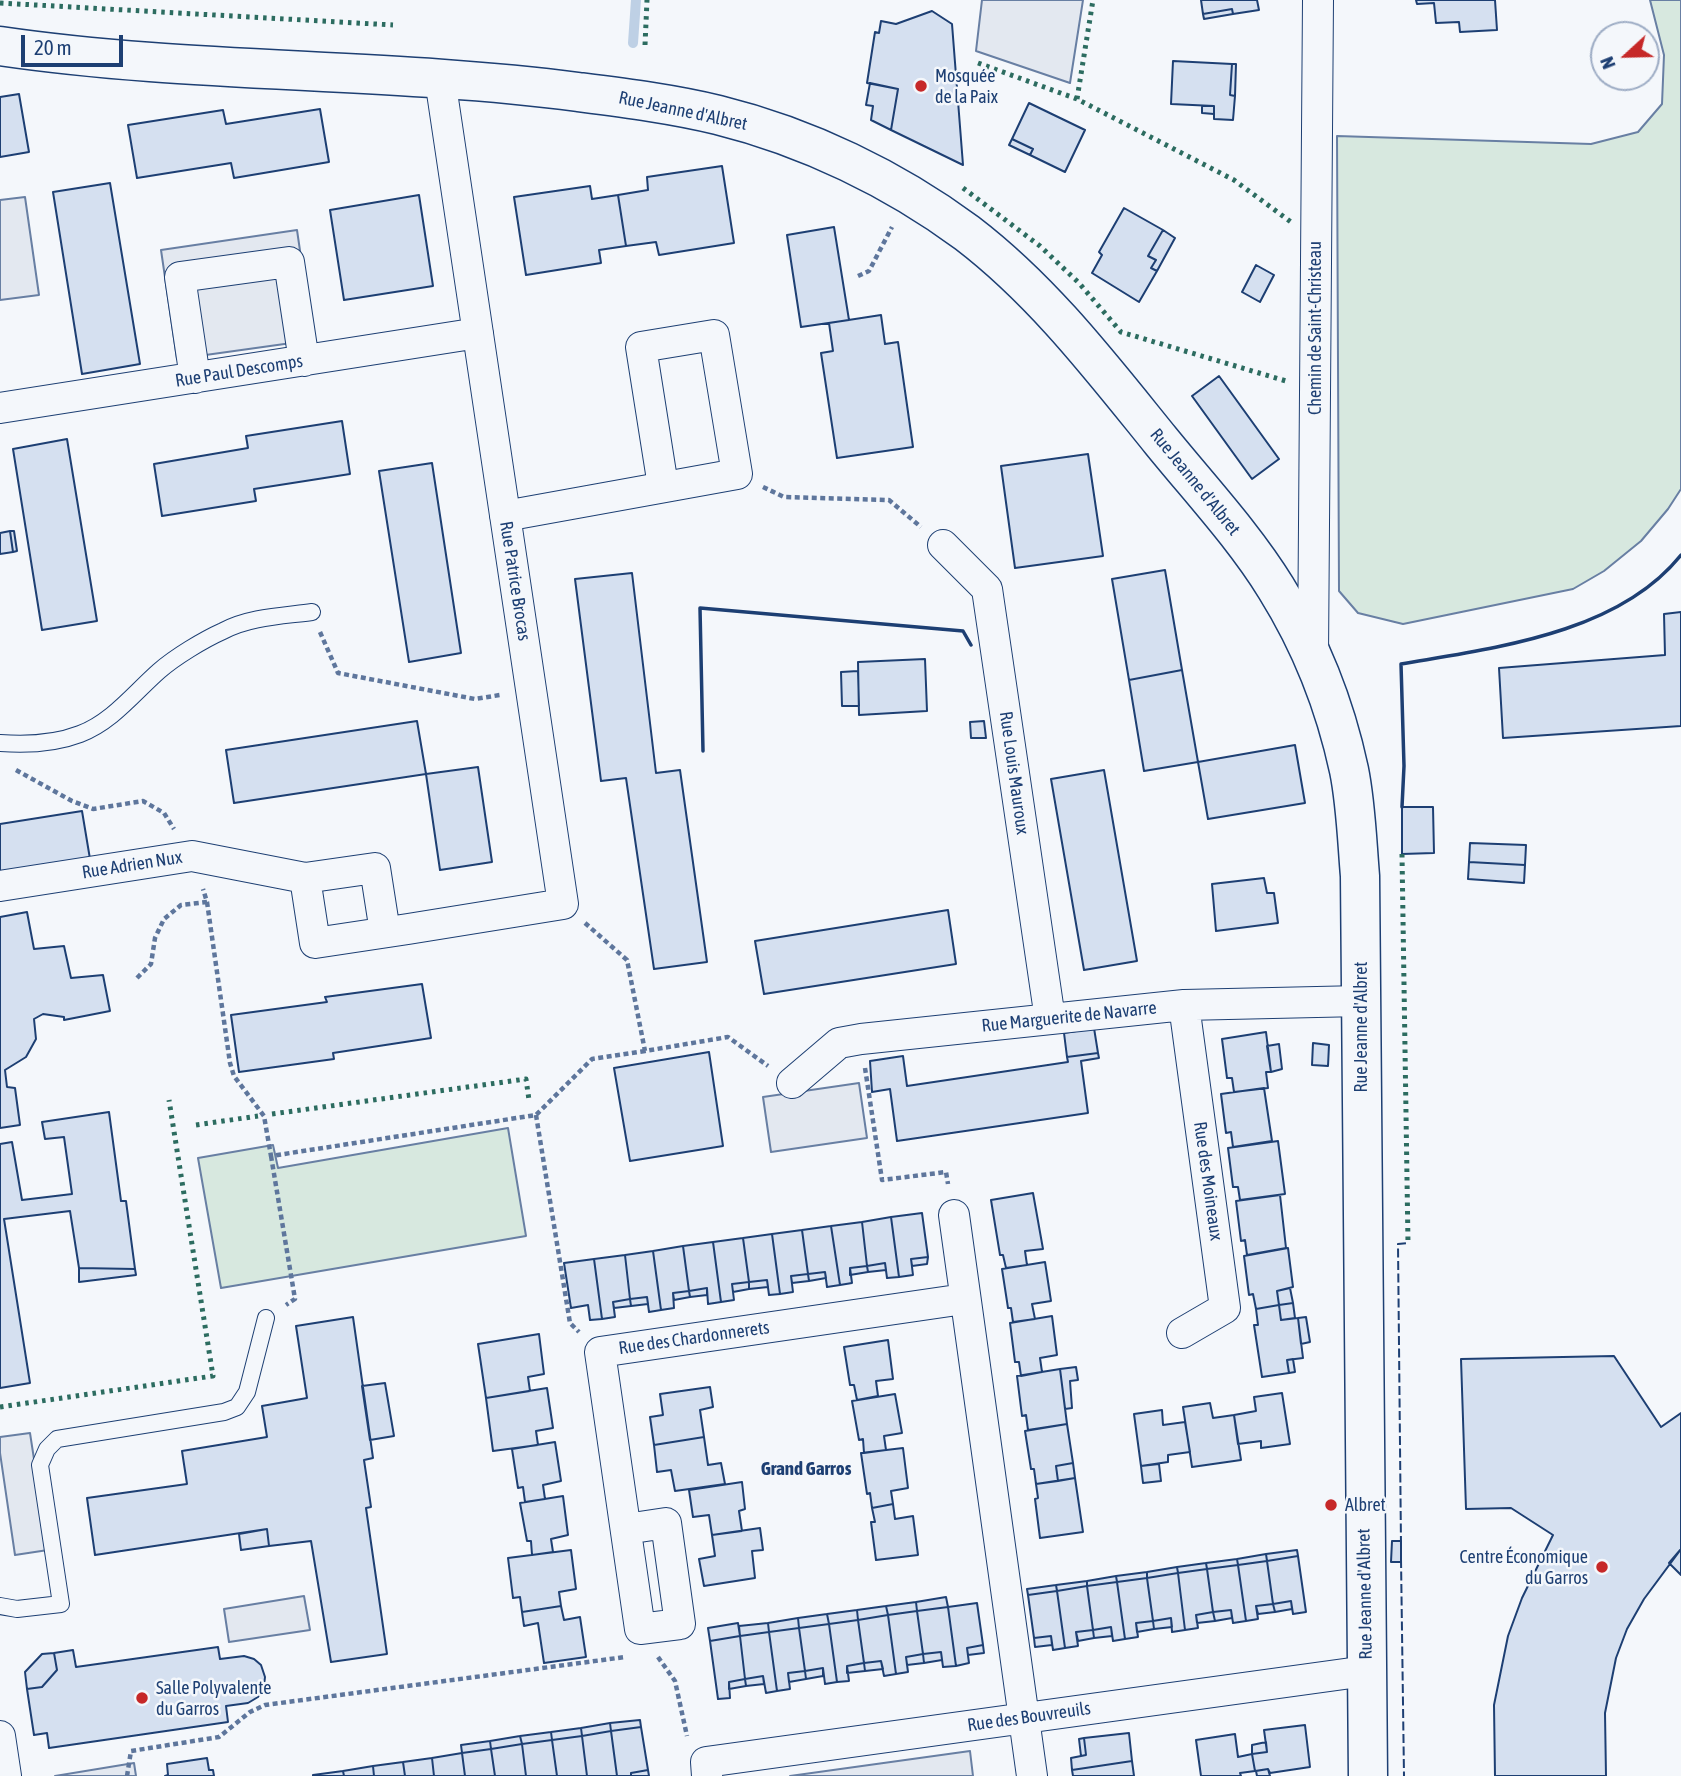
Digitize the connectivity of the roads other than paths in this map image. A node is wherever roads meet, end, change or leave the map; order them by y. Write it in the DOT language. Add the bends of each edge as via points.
graph roads {
  1 [pos="1318,0"];
  2 [pos="0,46"];
  3 [pos="440,79"];
  4 [pos="478,333"];
  5 [pos="304,361"];
  6 [pos="195,378"];
  7 [pos="0,408"];
  8 [pos="663,486"];
  9 [pos="505,516"];
  10 [pos="943,545"];
  11 [pos="312,612"];
  12 [pos="1312,656"];
  13 [pos="0,743"];
  14 [pos="305,878"];
  15 [pos="0,886"];
  16 [pos="385,932"];
  17 [pos="1361,1001"];
  18 [pos="1184,1005"];
  19 [pos="1050,1019"];
  20 [pos="792,1083"];
  21 [pos="954,1215"];
  22 [pos="964,1299"];
  23 [pos="266,1318"];
  24 [pos="1182,1334"];
  25 [pos="626,1529"];
  26 [pos="0,1606"];
  27 [pos="1366,1671"];
  28 [pos="1025,1718"];
  29 [pos="0,1736"];
  30 [pos="707,1769"];
  31 [pos="6,1776"];
  32 [pos="1032,1776"];
  33 [pos="1368,1776"];
  1 -- 12 [label="street, Chemin de Saint-Christeau"];
  2 -- 3 [label="street, Rue Jeanne d'Albret" via="178,65"];
  3 -- 4 [label="street, Rue Patrice Brocas"];
  3 -- 12 [label="street, Rue Jeanne d'Albret" via="603,95 718,115 789,137 909,194 1026,283 1081,341 1238,535 1276,587"];
  4 -- 5 [label="street, Rue Paul Descomps"];
  4 -- 9 [label="street, Rue Patrice Brocas"];
  5 -- 6 [label="street, Rue Paul Descomps"];
  5 -- 6 [label="street" via="289,262 180,277"];
  6 -- 7 [label="street, Rue Paul Descomps"];
  8 -- 8 [label="street" via="737,474 714,335 641,347"];
  8 -- 9 [label="street"];
  9 -- 16 [label="street, Rue Patrice Brocas" via="563,904"];
  10 -- 19 [label="street, Rue Louis Mauroux" via="987,589"];
  11 -- 13 [label="lane" via="245,621 223,630 162,668 108,718 81,734 28,745"];
  12 -- 17 [label="street, Rue Jeanne d'Albret" via="1332,706 1352,785 1360,876"];
  14 -- 15 [label="street, Rue Adrien Nux" via="192,856"];
  14 -- 16 [label="street" via="375,868"];
  14 -- 16 [label="street" via="315,943"];
  17 -- 18 [label="street, Rue Marguerite de Navarre"];
  17 -- 27 [label="street, Rue Jeanne d'Albret"];
  18 -- 19 [label="street, Rue Marguerite de Navarre"];
  18 -- 24 [label="street, Rue des Moineaux" via="1225,1308"];
  19 -- 20 [label="street, Rue Marguerite de Navarre" via="839,1043"];
  21 -- 22 [label="street"];
  22 -- 25 [label="street, Rue des Chardonnerets" via="600,1352"];
  22 -- 28 [label="street"];
  23 -- 26 [label="lane" via="247,1392 237,1407 57,1439 47,1449 40,1465 61,1604 16,1609"];
  25 -- 25 [label="street, Rue des Chardonnerets" via="666,1523 680,1624 640,1629"];
  27 -- 28 [label="street, Rue des Bouvreuils"];
  27 -- 33 [label="street, Rue Jeanne d'Albret"];
  28 -- 30 [label="street, Rue des Bouvreuils"];
  28 -- 32 [label="street"];
  29 -- 31 [label="street"];
}
